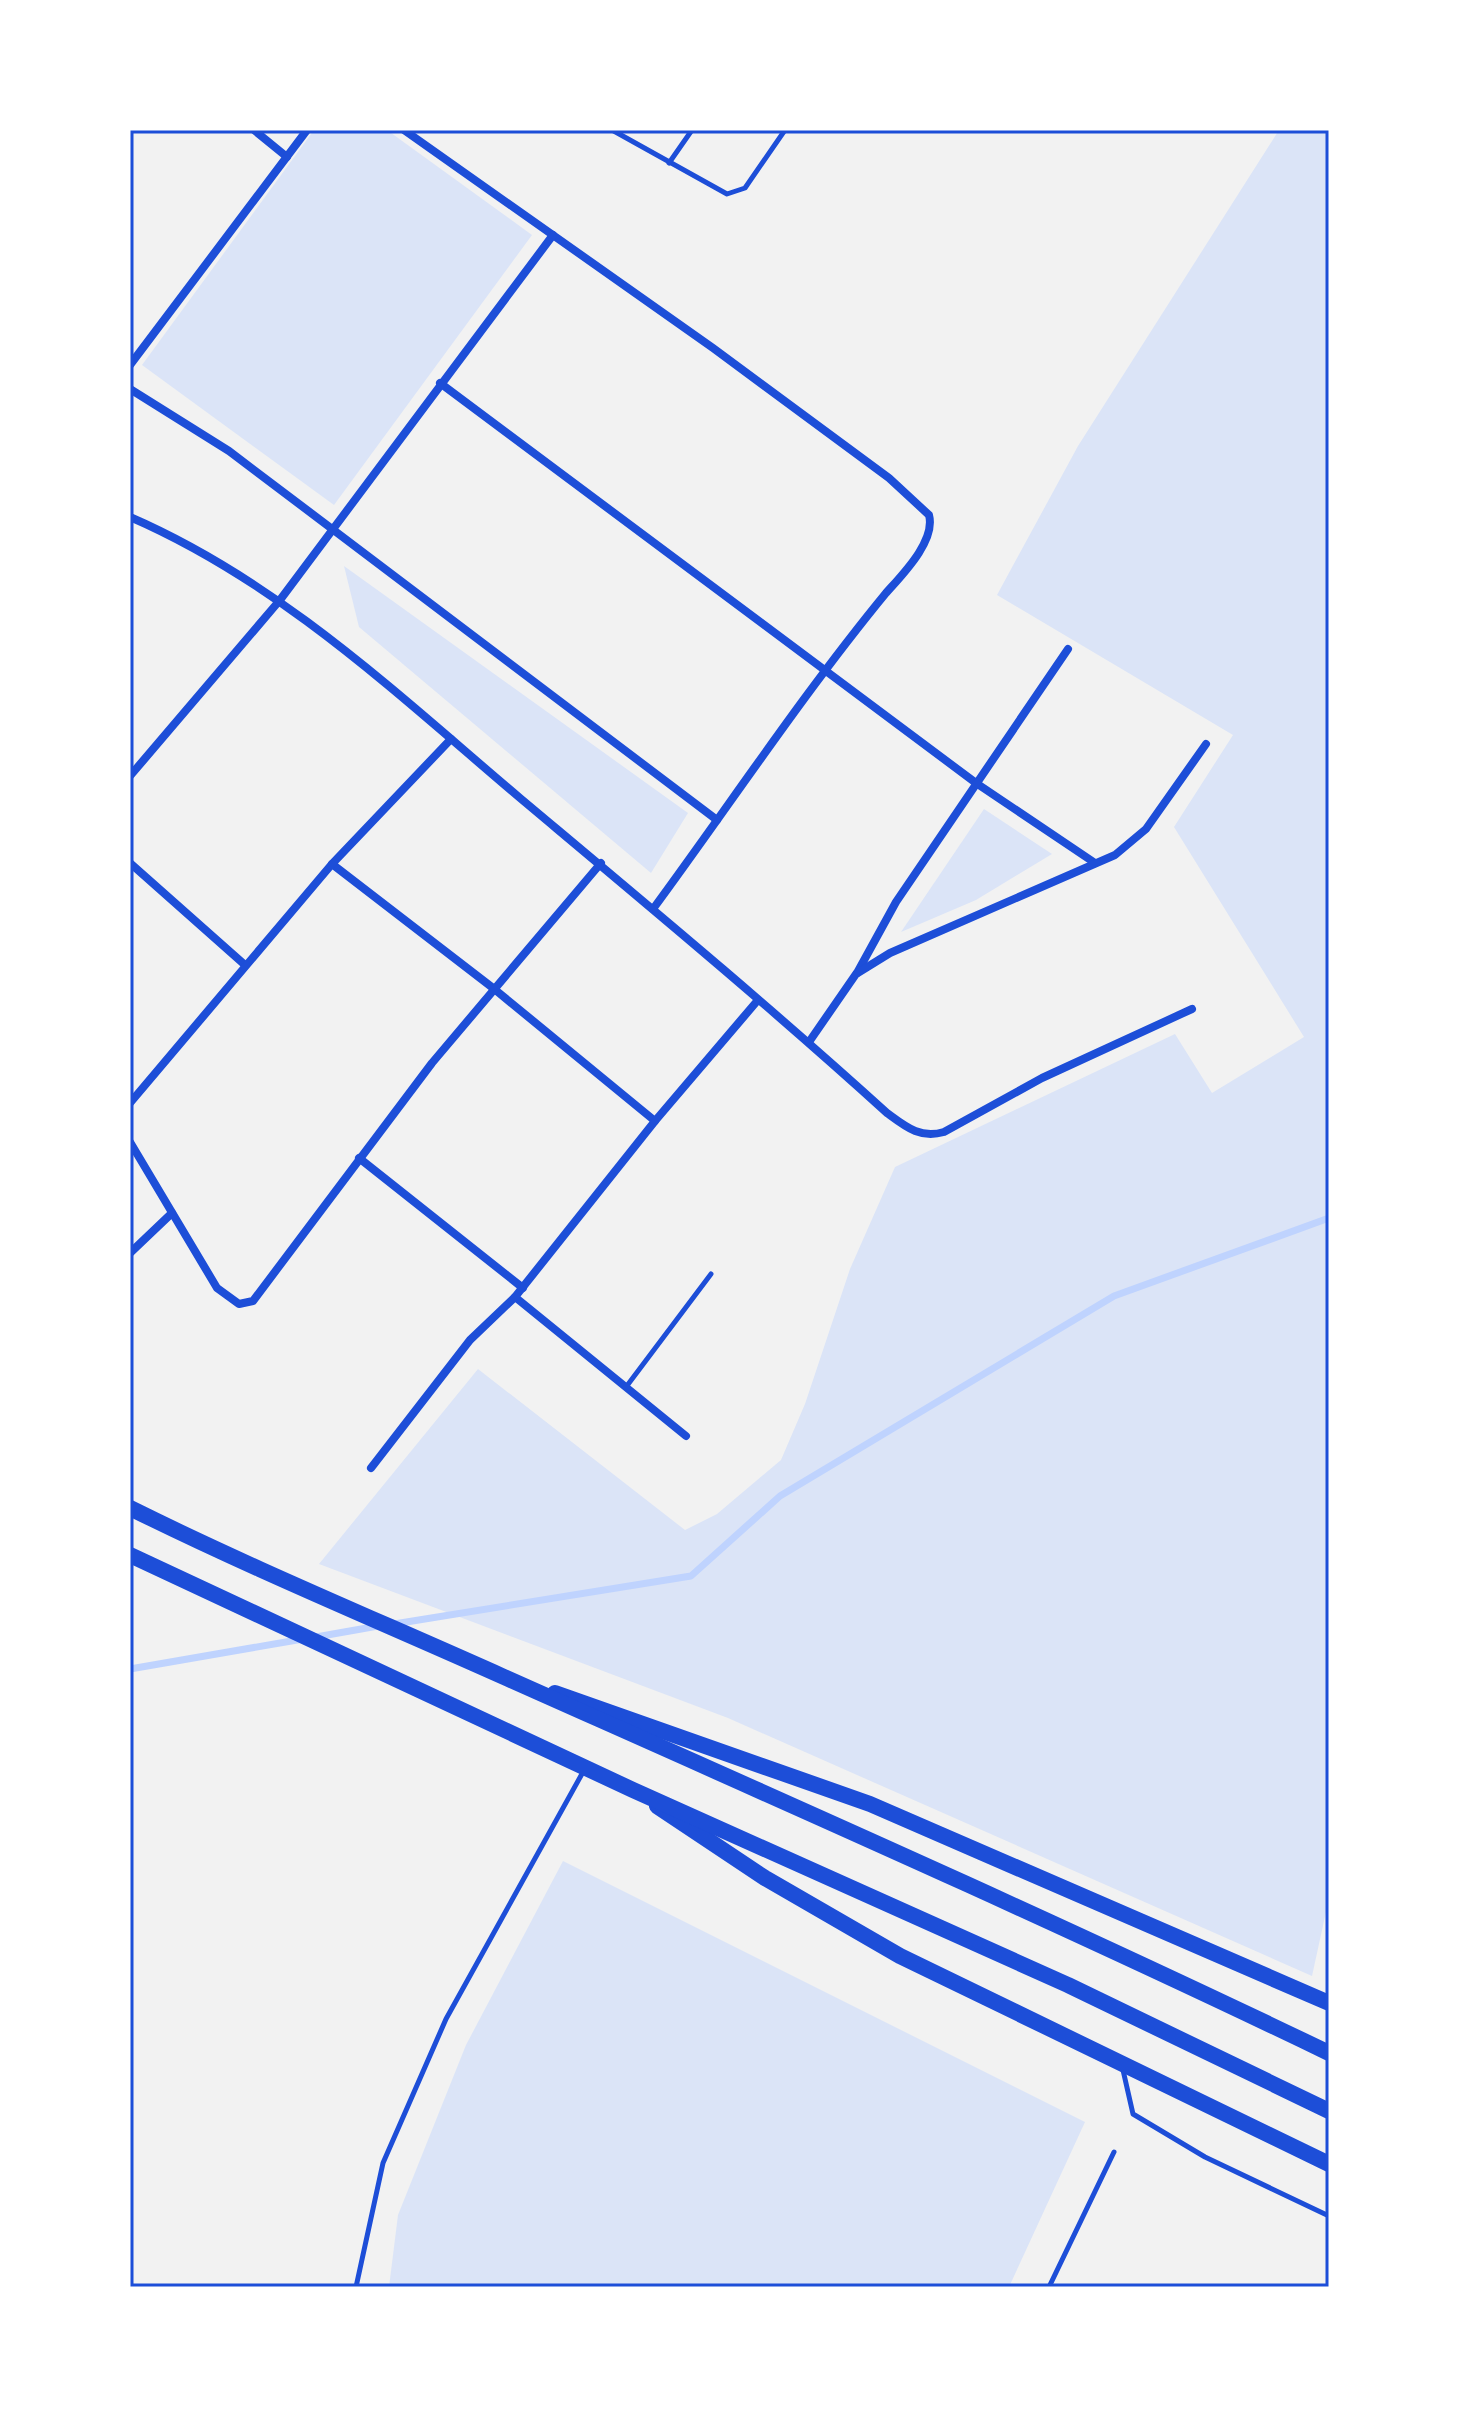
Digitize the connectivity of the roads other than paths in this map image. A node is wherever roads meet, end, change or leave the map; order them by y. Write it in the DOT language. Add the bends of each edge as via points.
graph roads {
  1 [pos="254,130"];
  2 [pos="307,130"];
  3 [pos="404,130"];
  4 [pos="612,130"];
  5 [pos="692,130"];
  6 [pos="785,130"];
  7 [pos="287,157"];
  8 [pos="669,163"];
  9 [pos="553,235"];
  10 [pos="130,365"];
  11 [pos="440,383"];
  12 [pos="130,389"];
  13 [pos="130,517"];
  14 [pos="333,532"];
  15 [pos="280,600"];
  16 [pos="1068,649"];
  17 [pos="824,669"];
  18 [pos="451,739"];
  19 [pos="1206,744"];
  20 [pos="130,776"];
  21 [pos="976,783"];
  22 [pos="717,820"];
  23 [pos="130,863"];
  24 [pos="601,863"];
  25 [pos="1095,863"];
  26 [pos="332,864"];
  27 [pos="653,909"];
  28 [pos="245,965"];
  29 [pos="856,974"];
  30 [pos="493,988"];
  31 [pos="758,1000"];
  32 [pos="1192,1009"];
  33 [pos="809,1042"];
  34 [pos="130,1103"];
  35 [pos="655,1121"];
  36 [pos="130,1142"];
  37 [pos="359,1158"];
  38 [pos="172,1213"];
  39 [pos="130,1253"];
  40 [pos="711,1274"];
  41 [pos="523,1288"];
  42 [pos="515,1297"];
  43 [pos="626,1387"];
  44 [pos="686,1436"];
  45 [pos="371,1468"];
  46 [pos="130,1508"];
  47 [pos="130,1555"];
  48 [pos="499,1675"];
  49 [pos="585,1768"];
  50 [pos="633,1790"];
  51 [pos="1329,2003"];
  52 [pos="1329,2053"];
  53 [pos="1122,2065"];
  54 [pos="1329,2111"];
  55 [pos="1114,2152"];
  56 [pos="1329,2164"];
  57 [pos="1329,2216"];
  58 [pos="356,2287"];
  59 [pos="1049,2287"];
  1 -- 7 [label="street"];
  2 -- 7 [label="street"];
  3 -- 9 [label="street"];
  4 -- 8 [label="lane"];
  5 -- 8 [label="lane"];
  6 -- 8 [label="lane" via="745,188 736,192 727,194"];
  7 -- 10 [label="street"];
  9 -- 11 [label="street"];
  9 -- 17 [label="street" via="923,507 931,522 915,556"];
  11 -- 14 [label="street"];
  11 -- 17 [label="street"];
  12 -- 14 [label="street" via="229,451"];
  13 -- 15 [label="street" via="213,558"];
  14 -- 15 [label="street"];
  14 -- 22 [label="street"];
  15 -- 18 [label="street"];
  15 -- 20 [label="street"];
  16 -- 21 [label="street"];
  17 -- 21 [label="street"];
  17 -- 22 [label="street"];
  18 -- 24 [label="street"];
  18 -- 26 [label="street"];
  19 -- 25 [label="street" via="1146,829 1115,855"];
  21 -- 25 [label="street"];
  21 -- 29 [label="street" via="896,902"];
  22 -- 27 [label="street"];
  23 -- 28 [label="street"];
  24 -- 27 [label="street"];
  24 -- 30 [label="street"];
  25 -- 29 [label="street" via="890,953"];
  26 -- 28 [label="street"];
  26 -- 30 [label="street"];
  27 -- 31 [label="street"];
  28 -- 34 [label="street"];
  29 -- 33 [label="street"];
  30 -- 35 [label="street"];
  30 -- 37 [label="street"];
  31 -- 33 [label="street"];
  31 -- 35 [label="street"];
  32 -- 33 [label="street" via="933,1135 914,1132 887,1113"];
  35 -- 41 [label="street"];
  36 -- 38 [label="street"];
  37 -- 38 [label="street" via="273,1278 246,1304 217,1288"];
  37 -- 41 [label="street"];
  38 -- 39 [label="street"];
  40 -- 43 [label="lane"];
  41 -- 42 [label="street"];
  42 -- 43 [label="street"];
  42 -- 45 [label="street" via="470,1340"];
  43 -- 44 [label="street"];
  46 -- 48 [label="main road" via="400,1635"];
  47 -- 49 [label="main road"];
  48 -- 51 [label="main road" via="870,1804"];
  48 -- 52 [label="main road" via="1059,1925"];
  49 -- 50 [label="main road"];
  49 -- 58 [label="lane" via="446,2019 383,2163"];
  50 -- 53 [label="main road" via="765,1878 900,1956"];
  50 -- 54 [label="main road" via="1054,1979"];
  53 -- 56 [label="main road"];
  53 -- 57 [label="lane" via="1133,2114 1205,2157"];
  55 -- 59 [label="lane"];
}
